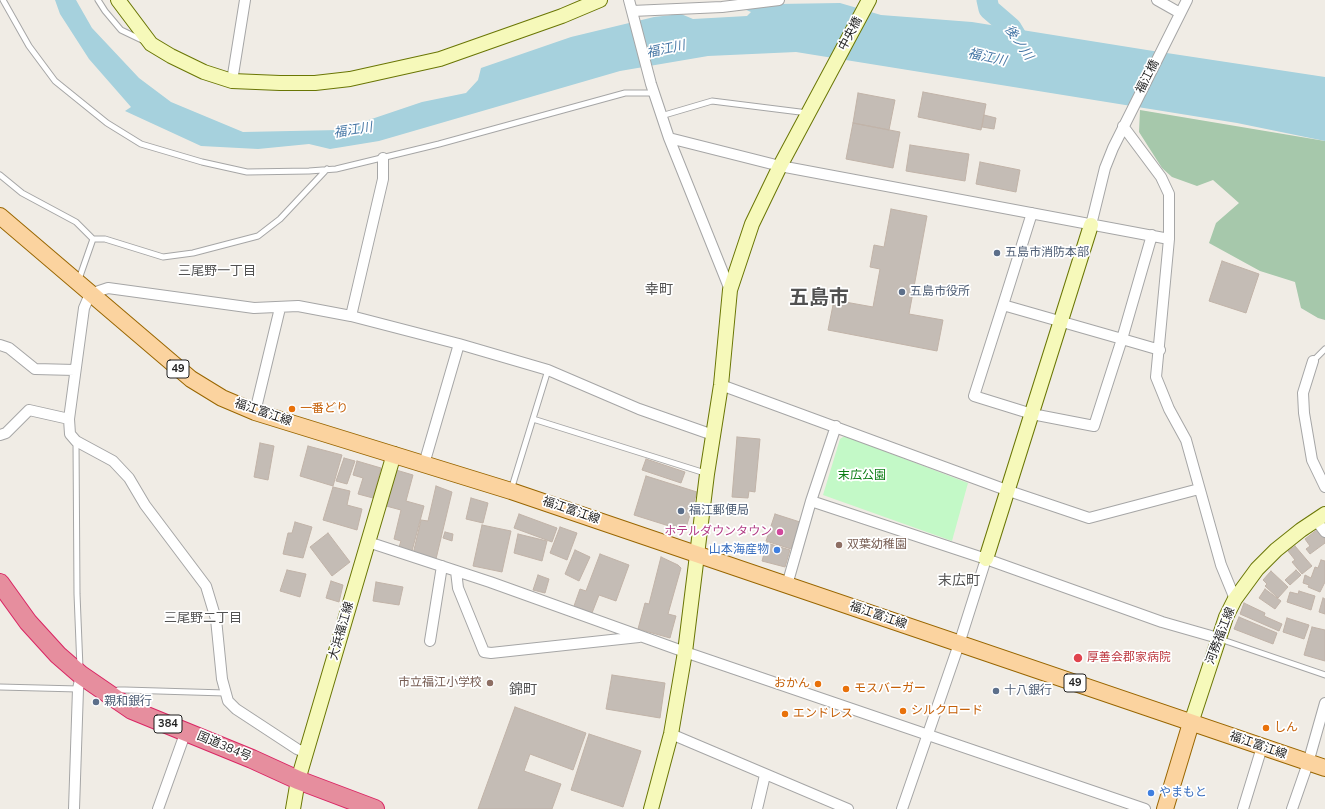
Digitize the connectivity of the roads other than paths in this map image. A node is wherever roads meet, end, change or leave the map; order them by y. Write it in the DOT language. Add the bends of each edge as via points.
graph roads {
  1 [pos="3,0"];
  2 [pos="98,0"];
  3 [pos="118,0"];
  4 [pos="245,0"];
  5 [pos="600,0"];
  6 [pos="629,0"];
  7 [pos="779,0"];
  8 [pos="869,0"];
  9 [pos="1157,0"];
  10 [pos="1187,0"];
  11 [pos="632,11"];
  12 [pos="1180,13"];
  13 [pos="151,44"];
  14 [pos="232,81"];
  15 [pos="653,88"];
  16 [pos="809,113"];
  17 [pos="661,116"];
  18 [pos="1124,126"];
  19 [pos="668,138"];
  20 [pos="383,158"];
  21 [pos="780,166"];
  22 [pos="327,170"];
  23 [pos="0,175"];
  24 [pos="1032,213"];
  25 [pos="0,216"];
  26 [pos="1091,225"];
  27 [pos="1152,236"];
  28 [pos="93,238"];
  29 [pos="1169,239"];
  30 [pos="84,289"];
  31 [pos="730,290"];
  32 [pos="1003,306"];
  33 [pos="280,308"];
  34 [pos="351,316"];
  35 [pos="1061,322"];
  36 [pos="1122,339"];
  37 [pos="459,344"];
  38 [pos="0,345"];
  39 [pos="1325,349"];
  40 [pos="1160,350"];
  41 [pos="1313,361"];
  42 [pos="75,370"];
  43 [pos="548,370"];
  44 [pos="721,385"];
  45 [pos="255,412"];
  46 [pos="1032,414"];
  47 [pos="69,419"];
  48 [pos="533,419"];
  49 [pos="836,426"];
  50 [pos="0,435"];
  51 [pos="713,435"];
  52 [pos="76,441"];
  53 [pos="394,454"];
  54 [pos="424,464"];
  55 [pos="707,474"];
  56 [pos="1325,487"];
  57 [pos="1199,489"];
  58 [pos="1009,490"];
  59 [pos="510,491"];
  60 [pos="811,501"];
  61 [pos="1320,517"];
  62 [pos="1325,532"];
  63 [pos="368,542"];
  64 [pos="697,554"];
  65 [pos="986,559"];
  66 [pos="442,566"];
  67 [pos="456,571"];
  68 [pos="0,583"];
  69 [pos="787,585"];
  70 [pos="1235,599"];
  71 [pos="643,637"];
  72 [pos="1218,638"];
  73 [pos="430,641"];
  74 [pos="959,644"];
  75 [pos="685,652"];
  76 [pos="1325,675"];
  77 [pos="79,682"];
  78 [pos="0,687"];
  79 [pos="225,693"];
  80 [pos="112,696"];
  81 [pos="1325,703"];
  82 [pos="1191,723"];
  83 [pos="186,731"];
  84 [pos="671,734"];
  85 [pos="928,736"];
  86 [pos="1262,747"];
  87 [pos="306,753"];
  88 [pos="1308,763"];
  89 [pos="1325,768"];
  90 [pos="765,775"];
  91 [pos="298,780"];
  92 [pos="74,809"];
  93 [pos="158,809"];
  94 [pos="293,809"];
  95 [pos="375,809"];
  96 [pos="651,809"];
  97 [pos="757,809"];
  98 [pos="848,809"];
  99 [pos="902,809"];
  100 [pos="1146,809"];
  101 [pos="1165,809"];
  102 [pos="1243,809"];
  103 [pos="1292,809"];
  1 -- 22 [label="lane" via="29,46 55,81 107,123 141,144 247,172"];
  2 -- 13 [label="lane" via="121,30"];
  3 -- 13 [label="street"];
  4 -- 14 [label="street"];
  5 -- 14 [label="street" via="440,59 392,71 315,83"];
  6 -- 11 [label="street"];
  7 -- 11 [label="street" via="722,7"];
  8 -- 16 [label="street, 中央橋"];
  9 -- 12 [label="street"];
  10 -- 12 [label="street, 福江橋"];
  11 -- 15 [label="street"];
  12 -- 18 [label="street, 福江橋"];
  13 -- 14 [label="street" via="204,72"];
  15 -- 17 [label="street"];
  15 -- 20 [label="lane" via="618,94"];
  16 -- 17 [label="lane" via="712,101"];
  16 -- 21 [label="street, 中央橋"];
  17 -- 19 [label="street"];
  18 -- 26 [label="street, 福江橋" via="1105,168"];
  18 -- 29 [label="street" via="1161,177 1169,194"];
  19 -- 21 [label="street"];
  19 -- 31 [label="street"];
  20 -- 22 [label="lane"];
  20 -- 34 [label="street" via="383,179"];
  21 -- 24 [label="street"];
  21 -- 31 [label="street, 中央橋" via="752,224"];
  22 -- 28 [label="lane" via="280,219 258,236 193,253 163,257 105,239"];
  23 -- 28 [label="lane" via="22,193 76,222"];
  24 -- 26 [label="street"];
  24 -- 32 [label="street"];
  25 -- 30 [label="main road, 福江富江線 / 49"];
  26 -- 27 [label="street"];
  26 -- 35 [label="street"];
  27 -- 29 [label="street"];
  27 -- 36 [label="street"];
  28 -- 30 [label="lane"];
  29 -- 40 [label="street"];
  30 -- 33 [label="street" via="108,288 254,308"];
  30 -- 42 [label="street" via="84,308"];
  30 -- 45 [label="main road, 福江富江線 / 49" via="191,380 222,398"];
  31 -- 44 [label="street, 中央橋"];
  32 -- 35 [label="street"];
  32 -- 46 [label="street" via="974,396"];
  33 -- 34 [label="street" via="298,306"];
  33 -- 45 [label="street"];
  34 -- 37 [label="street"];
  35 -- 36 [label="street"];
  35 -- 46 [label="street"];
  36 -- 40 [label="street"];
  36 -- 46 [label="street" via="1094,426"];
  37 -- 43 [label="street"];
  37 -- 54 [label="street"];
  38 -- 42 [label="street" via="9,348 35,369"];
  39 -- 41 [label="lane"];
  40 -- 57 [label="street" via="1156,377 1169,409 1186,440"];
  41 -- 56 [label="street" via="1304,392 1304,413 1312,460"];
  42 -- 47 [label="street"];
  43 -- 48 [label="lane"];
  43 -- 51 [label="street" via="639,409"];
  44 -- 49 [label="street"];
  44 -- 51 [label="street, 中央橋"];
  45 -- 53 [label="main road, 福江富江線 / 49"];
  46 -- 58 [label="street"];
  47 -- 50 [label="street" via="29,410 6,433"];
  47 -- 52 [label="street" via="70,434"];
  48 -- 55 [label="lane"];
  48 -- 59 [label="lane"];
  49 -- 58 [label="street"];
  49 -- 60 [label="street"];
  51 -- 55 [label="street, 中央橋"];
  52 -- 77 [label="lane"];
  52 -- 79 [label="street" via="113,461 129,478 145,505 206,586 216,619"];
  53 -- 54 [label="main road, 福江富江線 / 49"];
  53 -- 63 [label="street, 大浜福江線"];
  54 -- 59 [label="main road, 福江富江線 / 49"];
  55 -- 64 [label="street, 中央橋"];
  57 -- 58 [label="street" via="1089,518"];
  57 -- 70 [label="street" via="1221,565"];
  58 -- 65 [label="street"];
  59 -- 64 [label="main road, 福江富江線 / 49"];
  60 -- 65 [label="street"];
  60 -- 69 [label="street"];
  61 -- 62 [label="street"];
  61 -- 70 [label="street, 河務福江線" via="1276,550 1257,568"];
  63 -- 66 [label="street"];
  63 -- 87 [label="street, 大浜福江線"];
  64 -- 69 [label="main road, 福江富江線 / 49"];
  64 -- 75 [label="street, 中央橋"];
  65 -- 72 [label="street" via="1162,622"];
  65 -- 74 [label="street"];
  66 -- 67 [label="street"];
  66 -- 73 [label="street"];
  67 -- 71 [label="street"];
  67 -- 71 [label="street" via="458,588 484,652"];
  68 -- 77 [label="highway, 国道384号 / 384" via="36,632"];
  69 -- 74 [label="main road, 福江富江線 / 49"];
  70 -- 72 [label="street, 河務福江線"];
  71 -- 75 [label="street"];
  72 -- 76 [label="lane"];
  72 -- 82 [label="street, 河務福江線"];
  74 -- 82 [label="main road, 福江富江線 / 49"];
  74 -- 85 [label="street"];
  75 -- 84 [label="street, 中央橋"];
  75 -- 85 [label="street"];
  77 -- 78 [label="lane"];
  77 -- 80 [label="highway, 国道384号 / 384"];
  77 -- 92 [label="street"];
  79 -- 80 [label="lane" via="118,690"];
  79 -- 87 [label="street" via="228,701 236,709"];
  80 -- 83 [label="highway, 国道384号 / 384" via="132,710"];
  81 -- 88 [label="street"];
  82 -- 86 [label="main road, 福江富江線 / 49"];
  82 -- 101 [label="main road"];
  83 -- 91 [label="highway, 国道384号 / 384"];
  83 -- 93 [label="street"];
  84 -- 90 [label="street"];
  84 -- 96 [label="street, 中央橋"];
  85 -- 99 [label="street"];
  85 -- 100 [label="street"];
  86 -- 88 [label="main road, 福江富江線 / 49"];
  86 -- 102 [label="street"];
  87 -- 91 [label="street, 大浜福江線"];
  88 -- 89 [label="main road, 福江富江線 / 49"];
  88 -- 103 [label="street"];
  90 -- 97 [label="street"];
  90 -- 98 [label="street"];
  91 -- 94 [label="street, 大浜福江線"];
  91 -- 95 [label="highway, 国道384号 / 384"];
}
